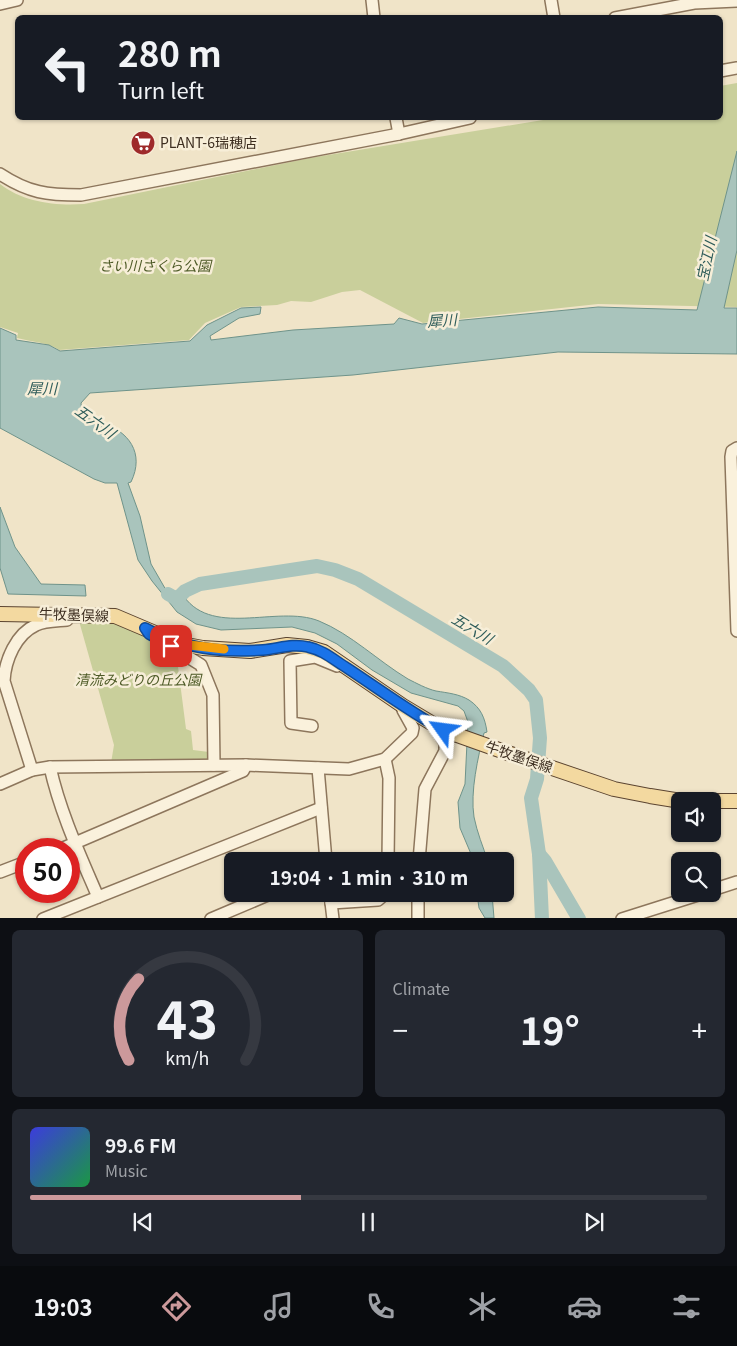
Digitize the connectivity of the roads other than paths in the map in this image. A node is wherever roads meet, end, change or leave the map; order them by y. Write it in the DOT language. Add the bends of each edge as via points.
graph roads {
  1 [pos="17,0"];
  2 [pos="372,0"];
  3 [pos="551,0"];
  4 [pos="737,1"];
  5 [pos="0,4"];
  6 [pos="374,15"];
  7 [pos="554,15"];
  8 [pos="632,15"];
  9 [pos="737,68"];
  10 [pos="723,70"];
  11 [pos="396,120"];
  12 [pos="461,120"];
  13 [pos="400,134"];
  14 [pos="0,174"];
  15 [pos="737,448"];
  16 [pos="735,528"];
  17 [pos="736,597"];
  18 [pos="0,614"];
  19 [pos="104,615"];
  20 [pos="145,628"];
  21 [pos="737,631"];
  22 [pos="339,663"];
  23 [pos="403,706"];
  24 [pos="312,726"];
  25 [pos="438,728"];
  26 [pos="385,759"];
  27 [pos="214,765"];
  28 [pos="246,765"];
  29 [pos="50,767"];
  30 [pos="318,768"];
  31 [pos="32,770"];
  32 [pos="0,784"];
  33 [pos="737,801"];
  34 [pos="321,808"];
  35 [pos="73,838"];
  36 [pos="80,841"];
  37 [pos="325,852"];
  38 [pos="388,852"];
  39 [pos="420,852"];
  40 [pos="80,855"];
  41 [pos="15,866"];
  42 [pos="0,872"];
  43 [pos="737,882"];
  44 [pos="721,887"];
  45 [pos="98,897"];
  46 [pos="250,902"];
  47 [pos="331,902"];
  48 [pos="418,902"];
  49 [pos="675,902"];
  50 [pos="43,918"];
  51 [pos="210,918"];
  52 [pos="333,918"];
  53 [pos="418,918"];
  54 [pos="622,918"];
  1 -- 5 [label="street"];
  2 -- 6 [label="street"];
  3 -- 7 [label="street"];
  4 -- 8 [label="street" via="694,4"];
  9 -- 10 [label="street"];
  11 -- 13 [label="street"];
  12 -- 13 [label="street"];
  13 -- 14 [label="street" via="81,195 48,195"];
  15 -- 16 [label="street" via="731,457"];
  16 -- 17 [label="street"];
  17 -- 21 [label="street"];
  18 -- 19 [label="main road, 牛牧墨俣線"];
  19 -- 20 [label="main road, 牛牧墨俣線" via="130,620"];
  19 -- 31 [label="street" via="37,624 25,632 10,654 4,681"];
  20 -- 22 [label="main road, 牛牧墨俣線" via="181,644 203,648 250,651 307,646 324,652"];
  20 -- 27 [label="street" via="149,634 200,665 213,695"];
  22 -- 23 [label="main road, 牛牧墨俣線"];
  22 -- 24 [label="street" via="337,666 315,657 290,660 291,723"];
  23 -- 25 [label="main road, 牛牧墨俣線"];
  23 -- 26 [label="street" via="413,728 412,733"];
  25 -- 33 [label="main road, 牛牧墨俣線" via="614,788 681,801"];
  25 -- 39 [label="street" via="445,751 425,789"];
  26 -- 30 [label="street" via="349,769"];
  26 -- 38 [label="street" via="389,778"];
  27 -- 28 [label="street"];
  27 -- 29 [label="street"];
  28 -- 30 [label="street"];
  28 -- 36 [label="street" via="243,771"];
  29 -- 31 [label="street"];
  29 -- 35 [label="street"];
  30 -- 34 [label="street"];
  31 -- 32 [label="street"];
  34 -- 37 [label="street"];
  34 -- 45 [label="street"];
  40 -- 45 [label="street"];
  41 -- 42 [label="street"];
  43 -- 44 [label="street"];
  45 -- 50 [label="street"];
  46 -- 51 [label="street"];
  47 -- 52 [label="street"];
  48 -- 53 [label="street"];
  49 -- 54 [label="street"];
}
